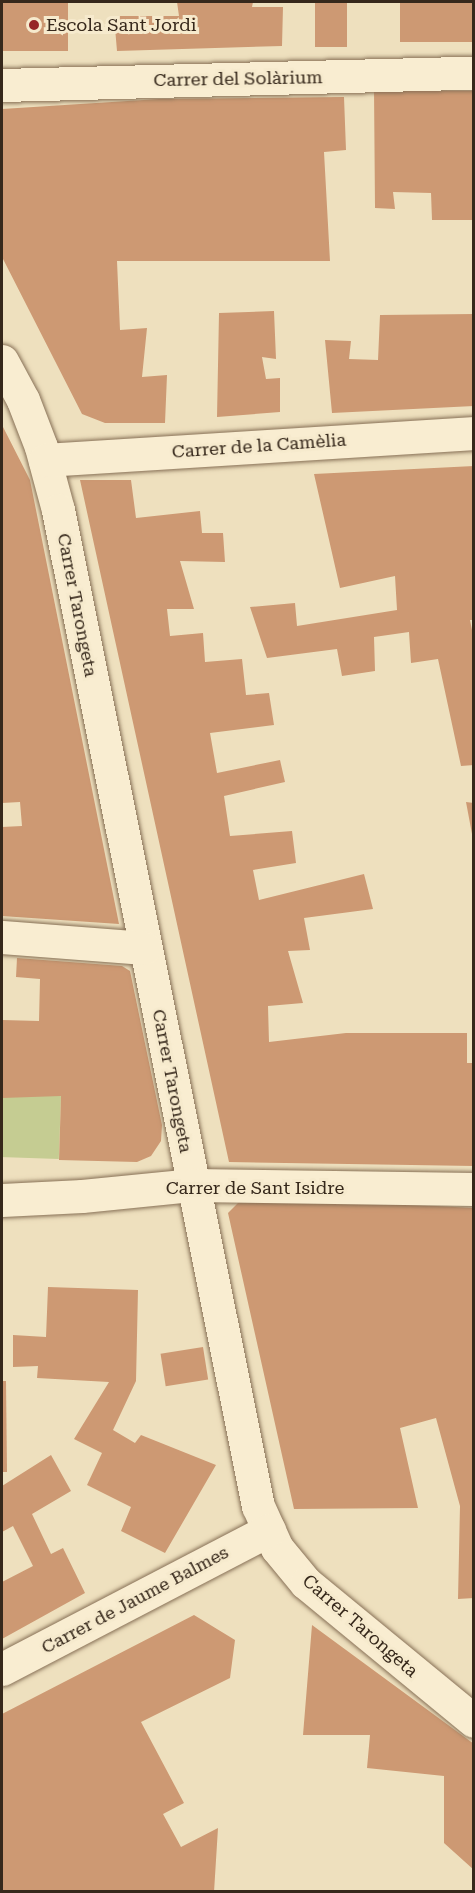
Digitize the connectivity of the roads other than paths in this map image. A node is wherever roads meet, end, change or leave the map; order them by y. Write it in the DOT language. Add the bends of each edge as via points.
graph roads {
  1 [pos="474,73"];
  2 [pos="2,85"];
  3 [pos="2,361"];
  4 [pos="474,432"];
  5 [pos="45,460"];
  6 [pos="2,938"];
  7 [pos="146,948"];
  8 [pos="193,1185"];
  9 [pos="474,1189"];
  10 [pos="2,1200"];
  11 [pos="269,1530"];
  12 [pos="2,1669"];
  13 [pos="474,1721"];
  1 -- 2 [label="street, Carrer del Solàrium"];
  3 -- 5 [label="street, Carrer Tarongeta" via="24,400"];
  4 -- 5 [label="street, Carrer de la Camèlia"];
  5 -- 7 [label="street, Carrer Tarongeta"];
  6 -- 7 [label="street"];
  7 -- 8 [label="street, Carrer Tarongeta"];
  8 -- 9 [label="street, Carrer de Sant Isidre"];
  8 -- 10 [label="street, Carrer de Sant Isidre"];
  8 -- 11 [label="street, Carrer Tarongeta" via="258,1506"];
  11 -- 12 [label="street, Carrer de Jaume Balmes"];
  11 -- 13 [label="street, Carrer Tarongeta" via="277,1548 306,1583"];
}
